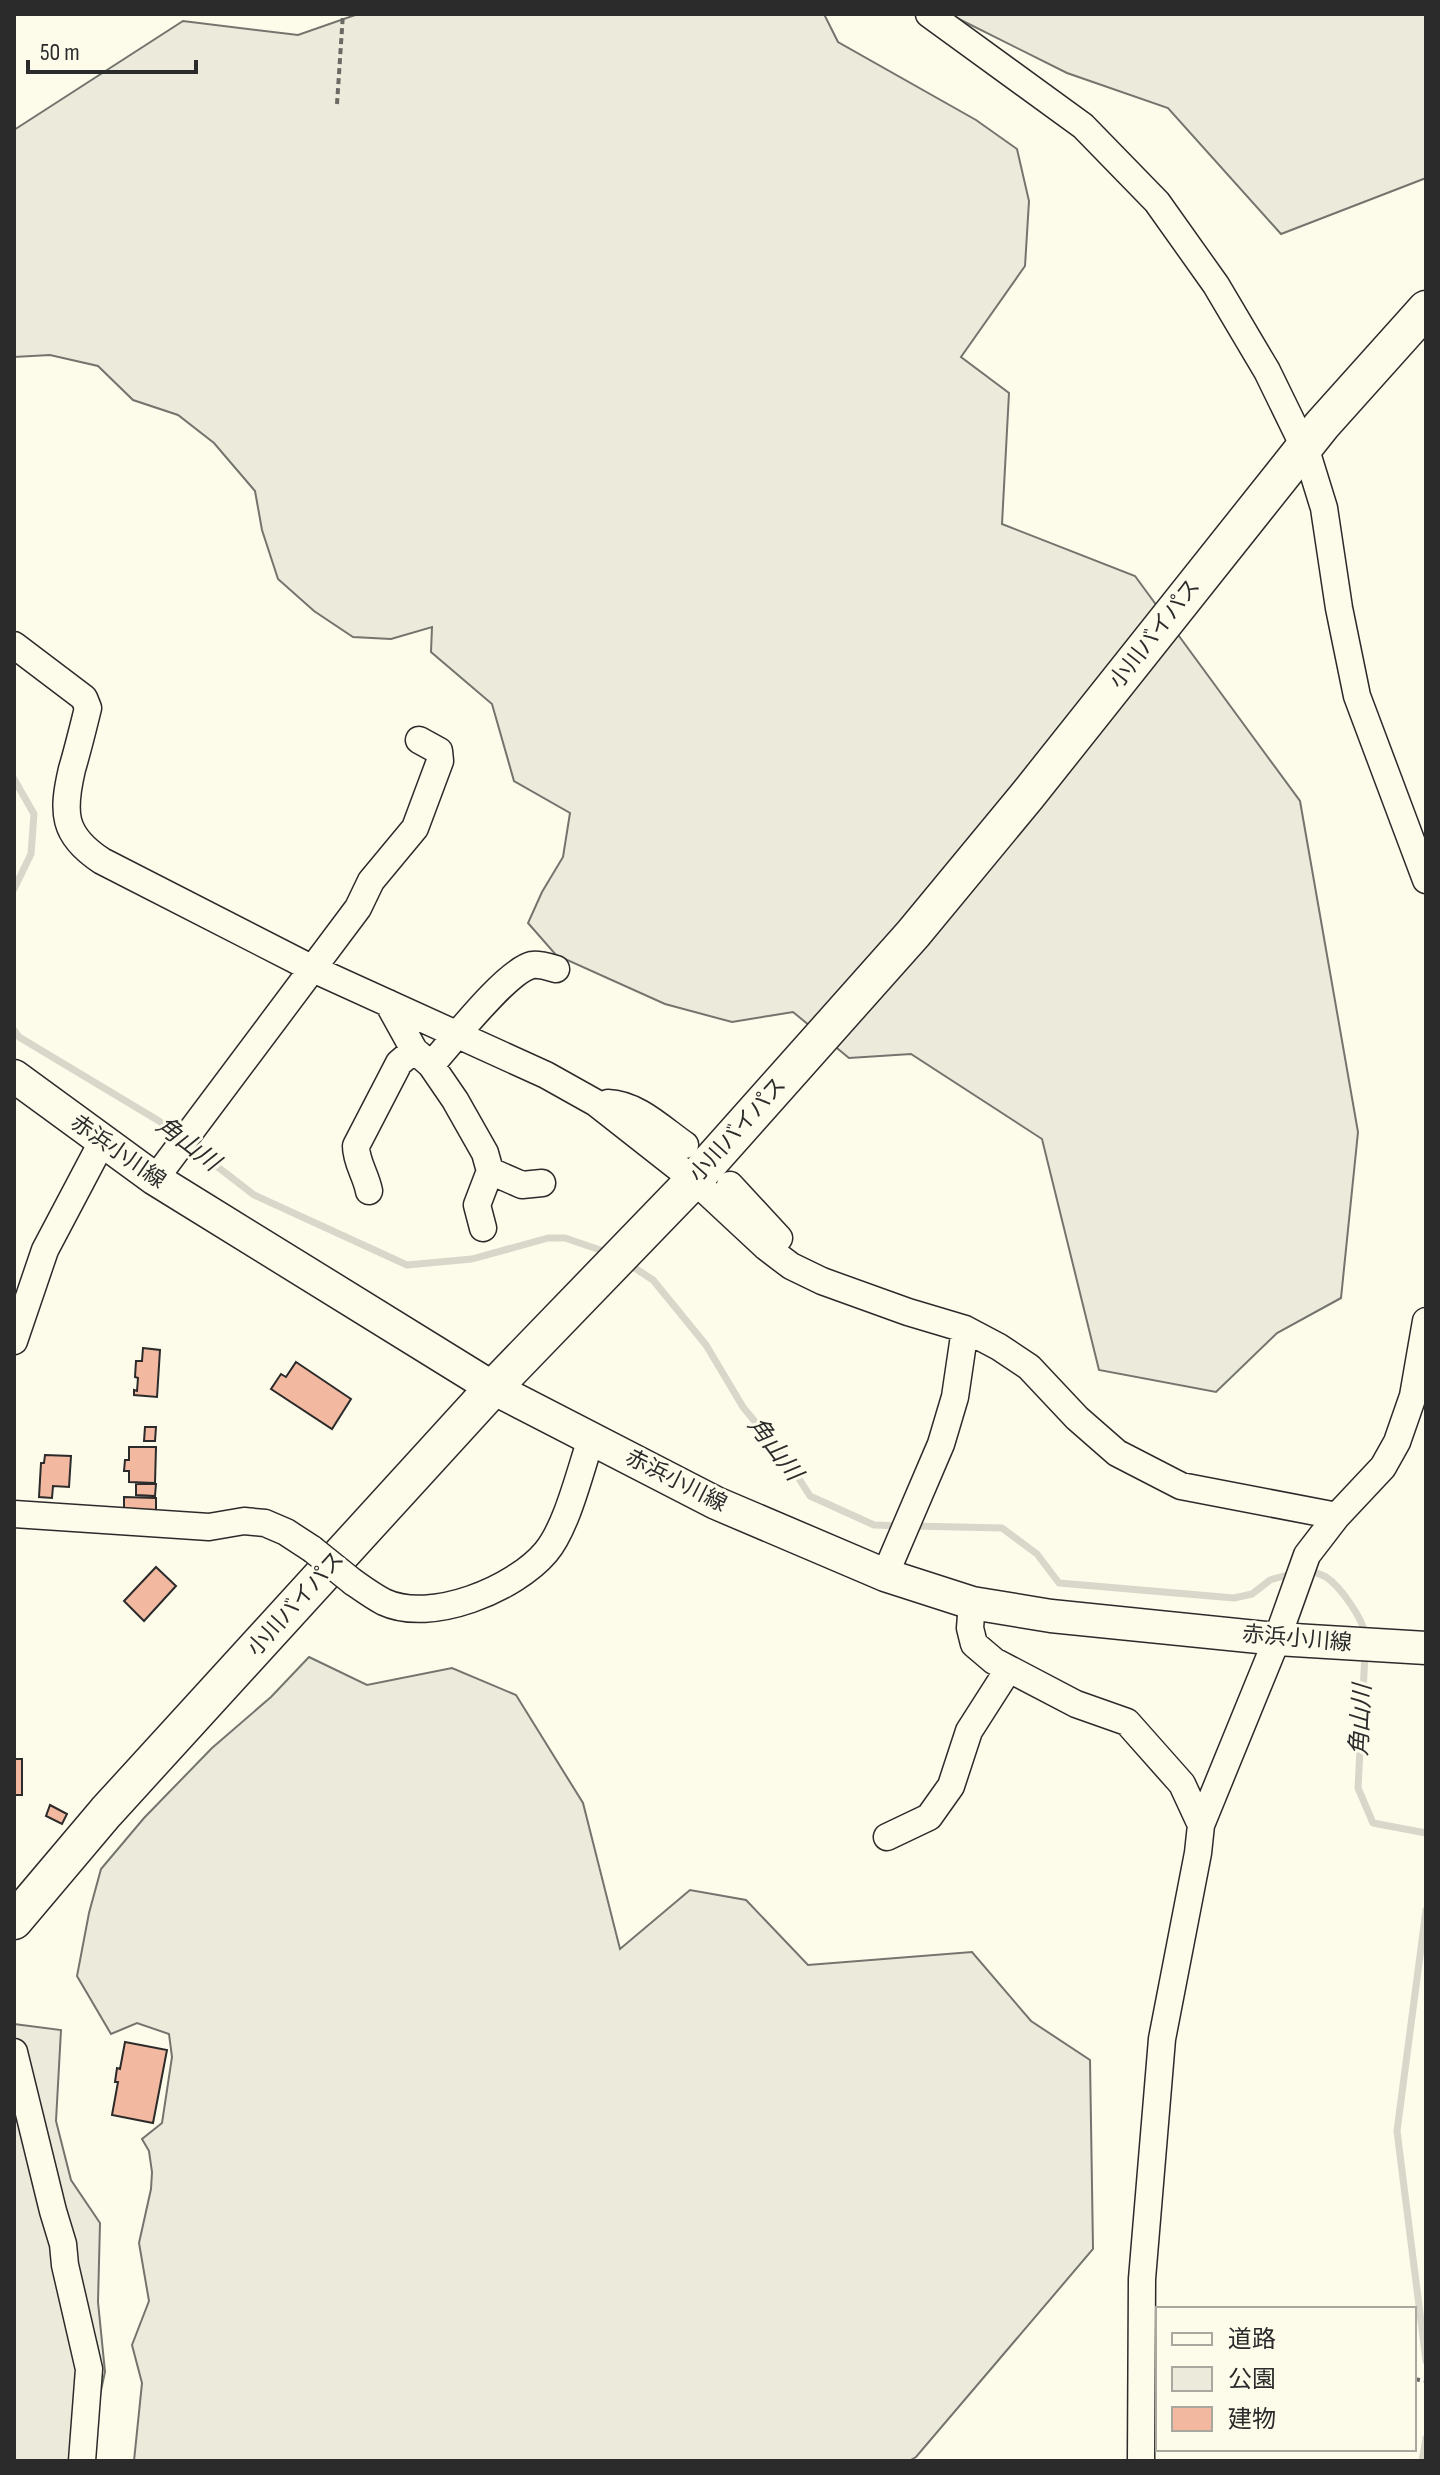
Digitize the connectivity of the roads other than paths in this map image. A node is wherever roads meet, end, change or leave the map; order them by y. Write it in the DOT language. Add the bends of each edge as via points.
graph roads {
  1 [pos="929,14"];
  2 [pos="1426,309"];
  3 [pos="1304,448"];
  4 [pos="14,645"];
  5 [pos="419,740"];
  6 [pos="1426,880"];
  7 [pos="313,969"];
  8 [pos="556,969"];
  9 [pos="388,1003"];
  10 [pos="458,1035"];
  11 [pos="422,1057"];
  12 [pos="17,1084"];
  13 [pos="596,1103"];
  14 [pos="102,1142"];
  15 [pos="685,1145"];
  16 [pos="163,1168"];
  17 [pos="490,1171"];
  18 [pos="694,1180"];
  19 [pos="542,1183"];
  20 [pos="730,1185"];
  21 [pos="369,1191"];
  22 [pos="483,1228"];
  23 [pos="791,1266"];
  24 [pos="1426,1321"];
  25 [pos="965,1329"];
  26 [pos="14,1341"];
  27 [pos="493,1388"];
  28 [pos="591,1439"];
  29 [pos="14,1514"];
  30 [pos="1337,1516"];
  31 [pos="885,1575"];
  32 [pos="972,1603"];
  33 [pos="1277,1639"];
  34 [pos="1426,1648"];
  35 [pos="1008,1670"];
  36 [pos="1201,1825"];
  37 [pos="887,1837"];
  38 [pos="14,1921"];
  39 [pos="14,2052"];
  40 [pos="82,2461"];
  41 [pos="1141,2461"];
  1 -- 3 [label="street" via="1083,126 1157,202 1216,285 1267,371"];
  2 -- 3 [label="highway, 小川バイパス"];
  3 -- 6 [label="street" via="1324,508 1357,696"];
  3 -- 18 [label="highway, 小川バイパス" via="913,934"];
  4 -- 7 [label="street" via="84,698 88,708 65,805 83,849"];
  5 -- 7 [label="street" via="439,751 440,761 415,828 371,881 358,908"];
  7 -- 9 [label="street"];
  7 -- 16 [label="street"];
  8 -- 10 [label="street" via="534,964 519,971"];
  9 -- 10 [label="street"];
  9 -- 11 [label="street"];
  10 -- 11 [label="street"];
  10 -- 13 [label="street"];
  11 -- 17 [label="street" via="471,1127"];
  11 -- 21 [label="street" via="399,1063 356,1146"];
  12 -- 14 [label="main road, 赤浜小川線"];
  13 -- 15 [label="street" via="633,1109"];
  13 -- 18 [label="street"];
  14 -- 16 [label="main road, 赤浜小川線"];
  14 -- 26 [label="street" via="45,1250"];
  16 -- 27 [label="main road, 赤浜小川線"];
  17 -- 19 [label="street" via="522,1185"];
  17 -- 22 [label="street" via="477,1205"];
  18 -- 23 [label="street"];
  18 -- 27 [label="highway, 小川バイパス"];
  20 -- 23 [label="street" via="790,1250"];
  23 -- 25 [label="street"];
  24 -- 30 [label="street" via="1413,1396 1397,1442 1383,1467"];
  25 -- 30 [label="street" via="1029,1367 1117,1453 1181,1486"];
  25 -- 31 [label="street" via="955,1397 941,1444"];
  27 -- 28 [label="main road, 赤浜小川線"];
  27 -- 38 [label="highway, 小川バイパス" via="106,1812"];
  28 -- 29 [label="street, bridge" via="546,1553 505,1585 427,1610 385,1603 312,1549 265,1523 209,1527"];
  28 -- 31 [label="main road, 赤浜小川線" via="716,1503"];
  30 -- 33 [label="street" via="1307,1555"];
  31 -- 32 [label="main road, 赤浜小川線"];
  32 -- 33 [label="main road, 赤浜小川線"];
  32 -- 35 [label="street" via="974,1644"];
  33 -- 34 [label="main road, 赤浜小川線"];
  33 -- 36 [label="street"];
  35 -- 36 [label="street" via="1127,1722 1182,1784"];
  35 -- 37 [label="street" via="969,1731 951,1786 929,1817"];
  36 -- 41 [label="street" via="1162,2039 1142,2279"];
  39 -- 40 [label="street" via="89,2369"];
}
